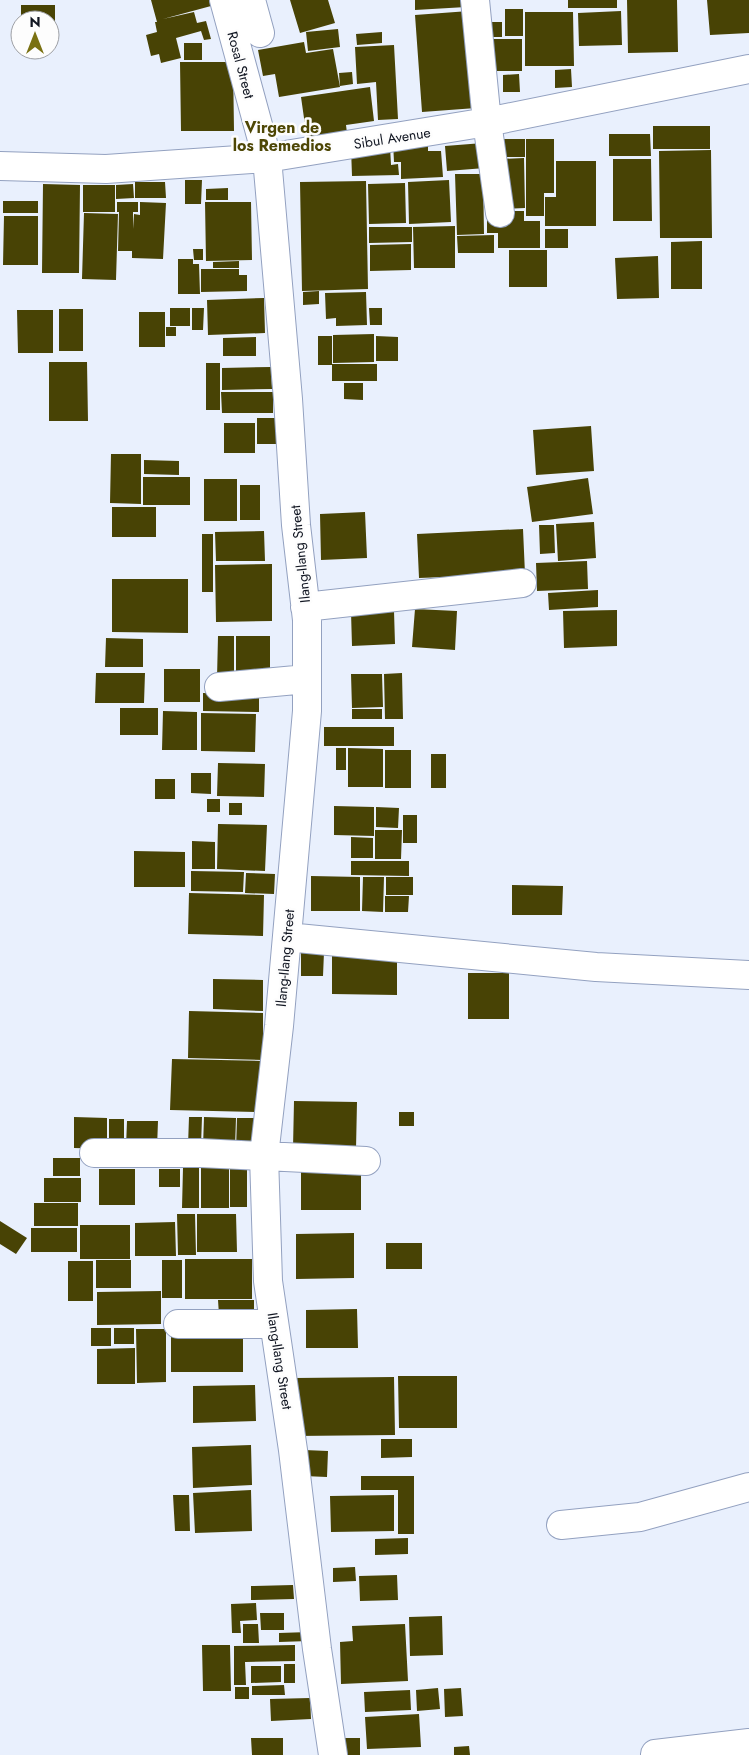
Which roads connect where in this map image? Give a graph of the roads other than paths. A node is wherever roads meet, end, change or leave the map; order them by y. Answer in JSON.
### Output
{"nodes":[{"id":1,"x":475,"y":0,"type":"edge"},
{"id":2,"x":234,"y":1,"type":"edge"},
{"id":3,"x":260,"y":33,"type":"dead end"},
{"id":4,"x":749,"y":69,"type":"edge"},
{"id":5,"x":487,"y":122,"type":"junction"},
{"id":6,"x":267,"y":158,"type":"junction"},
{"id":7,"x":0,"y":166,"type":"edge"},
{"id":8,"x":500,"y":213,"type":"dead end"},
{"id":9,"x":522,"y":583,"type":"dead end"},
{"id":10,"x":306,"y":607,"type":"junction"},
{"id":11,"x":307,"y":679,"type":"junction"},
{"id":12,"x":219,"y":688,"type":"dead end"},
{"id":13,"x":287,"y":937,"type":"junction"},
{"id":14,"x":749,"y":975,"type":"edge"},
{"id":15,"x":94,"y":1153,"type":"dead end"},
{"id":16,"x":264,"y":1156,"type":"junction"},
{"id":17,"x":366,"y":1161,"type":"dead end"},
{"id":18,"x":178,"y":1324,"type":"dead end"},
{"id":19,"x":274,"y":1324,"type":"junction"},
{"id":20,"x":749,"y":1487,"type":"edge"},
{"id":21,"x":561,"y":1525,"type":"dead end"},
{"id":22,"x":749,"y":1743,"type":"edge"},
{"id":23,"x":655,"y":1754,"type":"edge"},
{"id":24,"x":333,"y":1755,"type":"edge"}],
"edges":[{"from":1,"to":5,"type":"street"},
{"from":2,"to":3,"type":"street"},
{"from":2,"to":6,"type":"street","name":"Rosal Street"},
{"from":4,"to":5,"type":"street","name":"Sibul Avenue"},
{"from":5,"to":6,"type":"street","name":"Sibul Avenue"},
{"from":5,"to":8,"type":"street"},
{"from":6,"to":7,"type":"street","name":"Sibul Avenue"},
{"from":6,"to":10,"type":"street","name":"Ilang-Ilang Street"},
{"from":9,"to":10,"type":"street"},
{"from":10,"to":11,"type":"street","name":"Ilang-Ilang Street"},
{"from":11,"to":12,"type":"street"},
{"from":11,"to":13,"type":"street","name":"Ilang-Ilang Street"},
{"from":13,"to":14,"type":"street"},
{"from":13,"to":16,"type":"street","name":"Ilang-Ilang Street"},
{"from":15,"to":16,"type":"street"},
{"from":16,"to":17,"type":"street"},
{"from":16,"to":19,"type":"street","name":"Ilang-Ilang Street"},
{"from":18,"to":19,"type":"street"},
{"from":19,"to":24,"type":"street","name":"Ilang-Ilang Street"},
{"from":20,"to":21,"type":"street"},
{"from":22,"to":23,"type":"street"}]}
